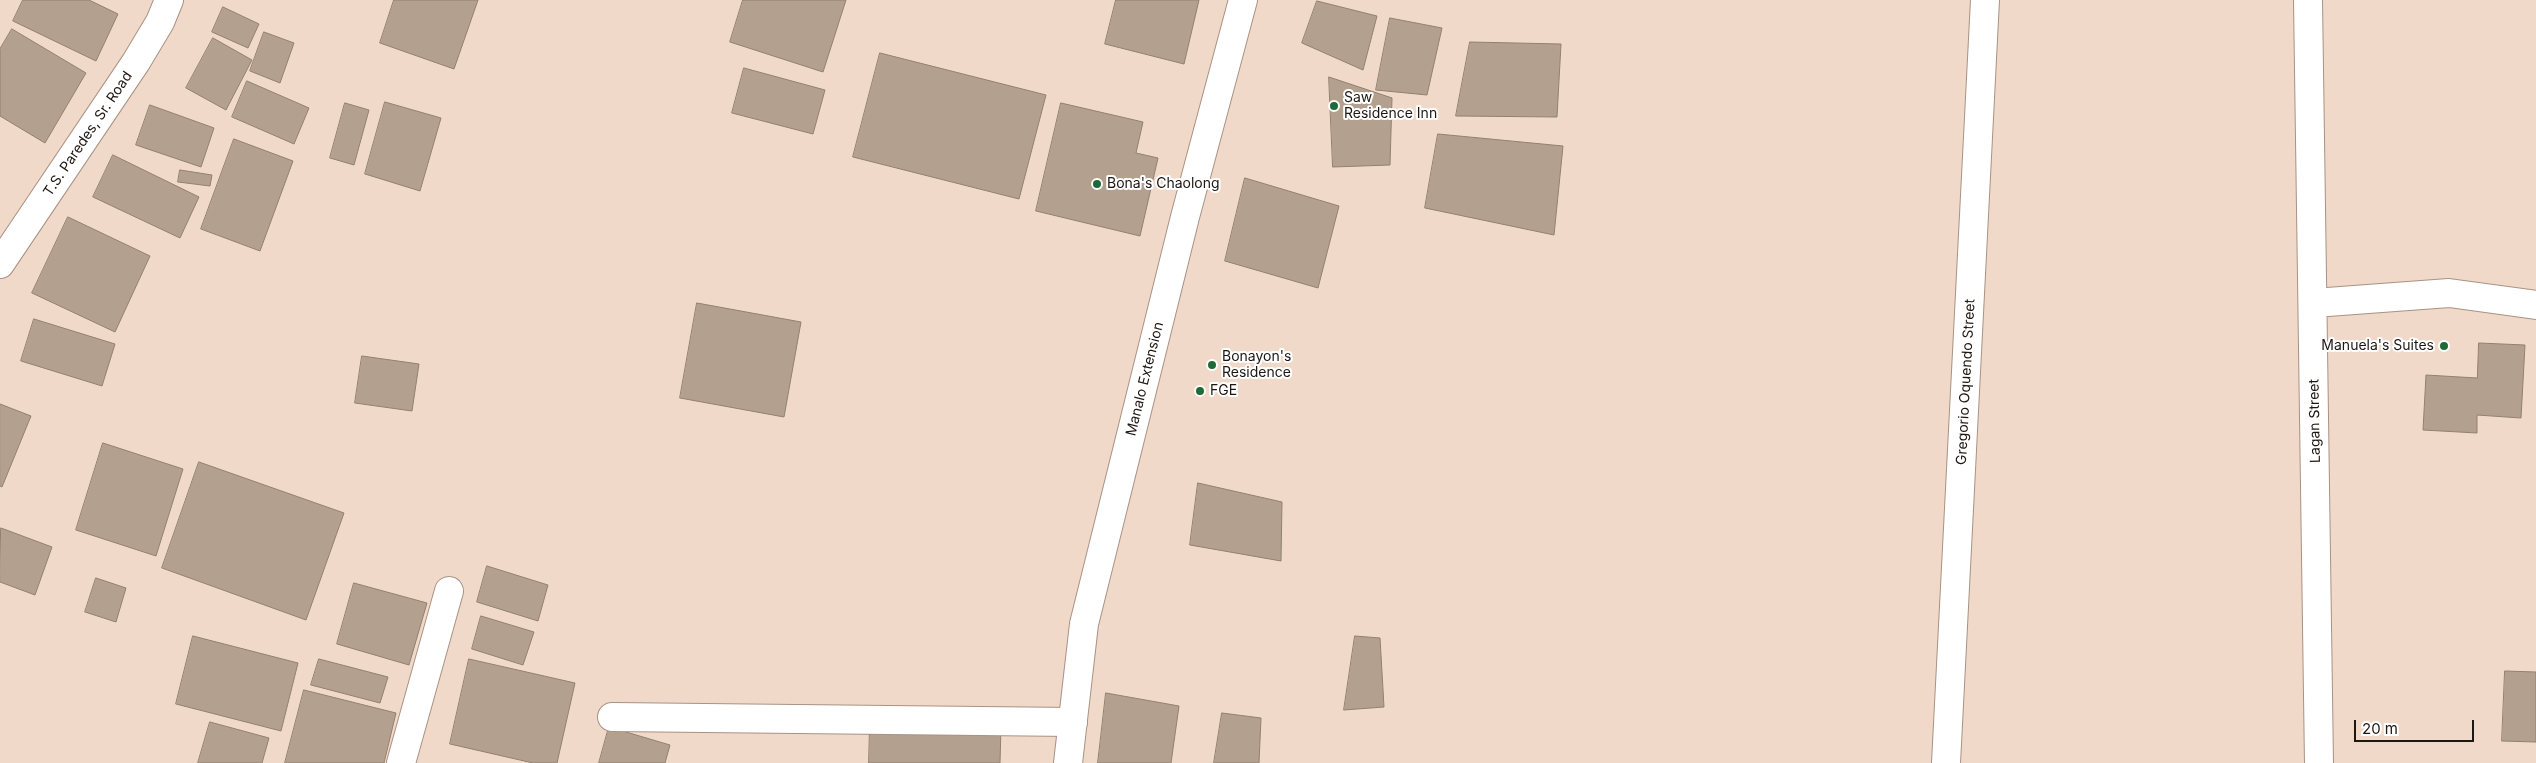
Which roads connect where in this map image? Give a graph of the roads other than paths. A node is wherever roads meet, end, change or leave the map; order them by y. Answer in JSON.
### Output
{"nodes":[{"id":1,"x":169,"y":0,"type":"edge"},
{"id":2,"x":1243,"y":0,"type":"edge"},
{"id":3,"x":1985,"y":0,"type":"edge"},
{"id":4,"x":2308,"y":0,"type":"edge"},
{"id":5,"x":0,"y":264,"type":"edge"},
{"id":6,"x":2314,"y":303,"type":"junction"},
{"id":7,"x":2536,"y":305,"type":"edge"},
{"id":8,"x":449,"y":591,"type":"dead end"},
{"id":9,"x":612,"y":717,"type":"dead end"},
{"id":10,"x":1073,"y":722,"type":"junction"},
{"id":11,"x":401,"y":763,"type":"edge"},
{"id":12,"x":1068,"y":763,"type":"edge"},
{"id":13,"x":1946,"y":763,"type":"edge"},
{"id":14,"x":2318,"y":763,"type":"edge"}],
"edges":[{"from":1,"to":5,"type":"street","name":"T.S. Paredes, Sr. Road"},
{"from":2,"to":10,"type":"street","name":"Manalo Extension"},
{"from":3,"to":13,"type":"street","name":"Gregorio Oquendo Street"},
{"from":4,"to":6,"type":"street","name":"Lagan Street"},
{"from":6,"to":7,"type":"street"},
{"from":6,"to":14,"type":"street","name":"Lagan Street"},
{"from":8,"to":11,"type":"street"},
{"from":9,"to":10,"type":"street"},
{"from":10,"to":12,"type":"street","name":"Manalo Extension"}]}
